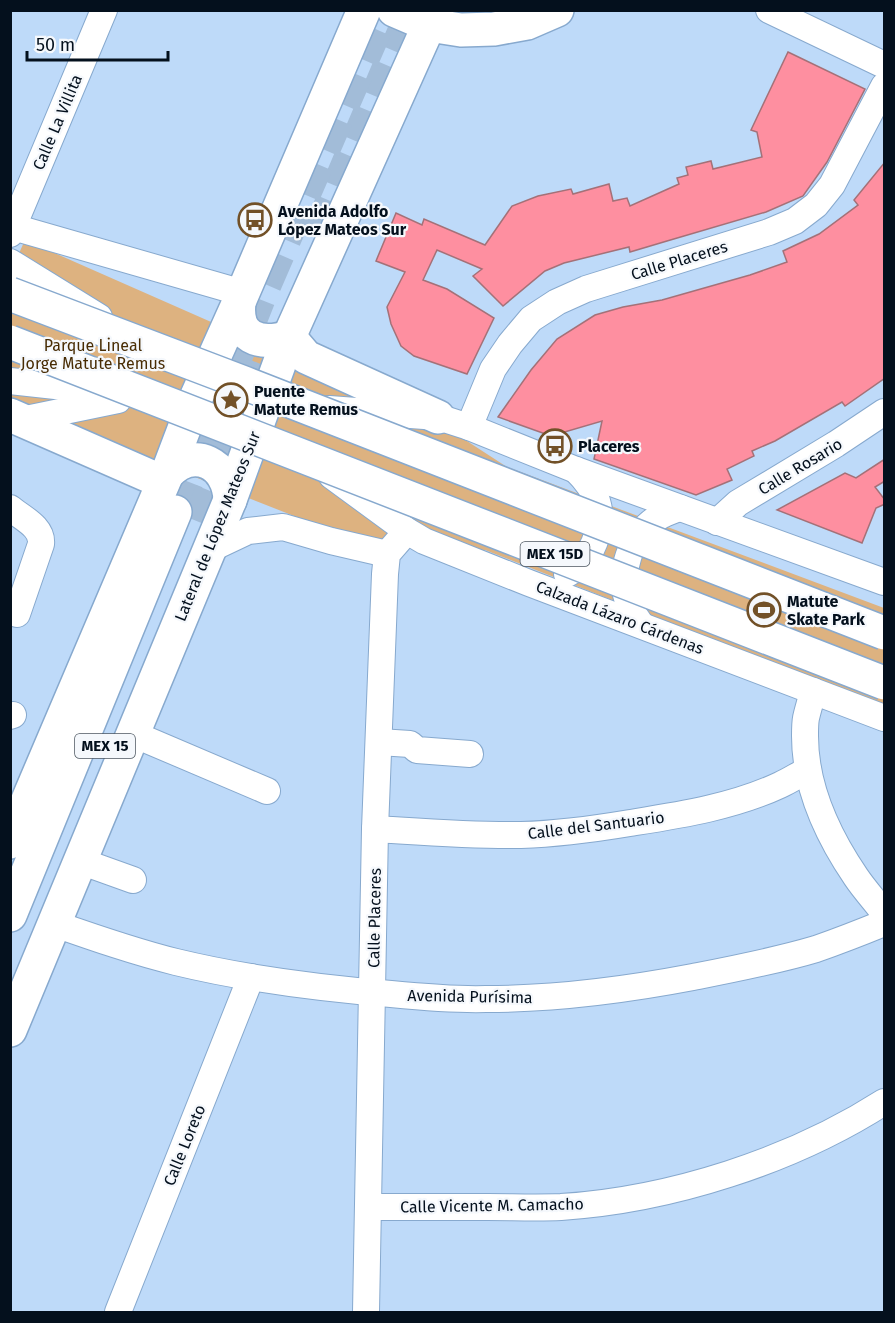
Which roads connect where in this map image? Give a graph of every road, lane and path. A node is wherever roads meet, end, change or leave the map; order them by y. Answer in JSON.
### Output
{"nodes":[{"id":1,"x":104,"y":10,"type":"edge"},
{"id":2,"x":364,"y":10,"type":"edge"},
{"id":3,"x":394,"y":10,"type":"edge"},
{"id":4,"x":557,"y":10,"type":"edge"},
{"id":5,"x":769,"y":10,"type":"edge"},
{"id":6,"x":429,"y":25,"type":"junction"},
{"id":7,"x":885,"y":65,"type":"edge"},
{"id":8,"x":885,"y":86,"type":"edge"},
{"id":9,"x":12,"y":231,"type":"edge"},
{"id":10,"x":10,"y":262,"type":"edge"},
{"id":11,"x":10,"y":294,"type":"edge"},
{"id":12,"x":241,"y":298,"type":"junction"},
{"id":13,"x":289,"y":337,"type":"junction"},
{"id":14,"x":10,"y":342,"type":"edge"},
{"id":15,"x":10,"y":381,"type":"edge"},
{"id":16,"x":199,"y":391,"type":"junction"},
{"id":17,"x":144,"y":395,"type":"junction"},
{"id":18,"x":885,"y":412,"type":"edge"},
{"id":19,"x":262,"y":413,"type":"junction"},
{"id":20,"x":438,"y":417,"type":"junction"},
{"id":21,"x":16,"y":418,"type":"edge"},
{"id":22,"x":469,"y":427,"type":"junction"},
{"id":23,"x":576,"y":470,"type":"junction"},
{"id":24,"x":165,"y":478,"type":"junction"},
{"id":25,"x":230,"y":500,"type":"junction"},
{"id":26,"x":10,"y":508,"type":"edge"},
{"id":27,"x":680,"y":508,"type":"junction"},
{"id":28,"x":717,"y":522,"type":"junction"},
{"id":29,"x":195,"y":528,"type":"junction"},
{"id":30,"x":407,"y":531,"type":"junction"},
{"id":31,"x":387,"y":554,"type":"junction"},
{"id":32,"x":529,"y":582,"type":"junction"},
{"id":33,"x":885,"y":582,"type":"edge"},
{"id":34,"x":16,"y":614,"type":"dead end"},
{"id":35,"x":641,"y":625,"type":"junction"},
{"id":36,"x":885,"y":633,"type":"edge"},
{"id":37,"x":885,"y":683,"type":"edge"},
{"id":38,"x":813,"y":691,"type":"junction"},
{"id":39,"x":885,"y":718,"type":"edge"},
{"id":40,"x":133,"y":734,"type":"junction"},
{"id":41,"x":379,"y":742,"type":"junction"},
{"id":42,"x":470,"y":753,"type":"dead end"},
{"id":43,"x":808,"y":770,"type":"junction"},
{"id":44,"x":267,"y":791,"type":"dead end"},
{"id":45,"x":375,"y":829,"type":"junction"},
{"id":46,"x":10,"y":842,"type":"edge"},
{"id":47,"x":80,"y":861,"type":"junction"},
{"id":48,"x":133,"y":880,"type":"dead end"},
{"id":49,"x":885,"y":912,"type":"edge"},
{"id":50,"x":10,"y":915,"type":"edge"},
{"id":51,"x":55,"y":924,"type":"junction"},
{"id":52,"x":885,"y":924,"type":"edge"},
{"id":53,"x":10,"y":971,"type":"edge"},
{"id":54,"x":251,"y":977,"type":"junction"},
{"id":55,"x":373,"y":993,"type":"junction"},
{"id":56,"x":10,"y":1030,"type":"edge"},
{"id":57,"x":885,"y":1102,"type":"edge"},
{"id":58,"x":369,"y":1207,"type":"junction"},
{"id":59,"x":118,"y":1312,"type":"edge"},
{"id":60,"x":366,"y":1312,"type":"edge"}],
"edges":[{"from":1,"to":9,"type":"street","name":"Calle La Villita"},
{"from":2,"to":12,"type":"main road"},
{"from":3,"to":6,"type":"main road"},
{"from":4,"to":6,"type":"main road"},
{"from":5,"to":7,"type":"street"},
{"from":6,"to":13,"type":"main road","name":"Lateral de López Mateos Sur"},
{"from":8,"to":22,"type":"street","name":"Calle Placeres"},
{"from":9,"to":12,"type":"street"},
{"from":10,"to":16,"type":"street","name":"Calzada Lázaro Cárdenas"},
{"from":11,"to":36,"type":"main road","number":"MEX 15D","bridge":true},
{"from":12,"to":13,"type":"main road"},
{"from":12,"to":16,"type":"main road"},
{"from":13,"to":19,"type":"main road","name":"Lateral de López Mateos Sur"},
{"from":13,"to":20,"type":"main road"},
{"from":14,"to":37,"type":"main road","name":"Calzada Lázaro Cárdenas","number":"MEX 15D","bridge":true},
{"from":15,"to":17,"type":"street","name":"Calzada Lázaro Cárdenas"},
{"from":16,"to":17,"type":"street","name":"Calzada Lázaro Cárdenas"},
{"from":16,"to":19,"type":"street","name":"Calzada Lázaro Cárdenas"},
{"from":16,"to":24,"type":"main road"},
{"from":17,"to":21,"type":"street"},
{"from":18,"to":28,"type":"street","name":"Calle Rosario"},
{"from":19,"to":20,"type":"street","name":"Calzada Lázaro Cárdenas"},
{"from":19,"to":25,"type":"main road","name":"Lateral de López Mateos Sur"},
{"from":19,"to":30,"type":"street","name":"Calzada Lázaro Cárdenas"},
{"from":20,"to":22,"type":"street","name":"Calzada Lázaro Cárdenas"},
{"from":21,"to":24,"type":"main road"},
{"from":22,"to":23,"type":"street","name":"Calzada Lázaro Cárdenas"},
{"from":23,"to":27,"type":"street","name":"Calzada Lázaro Cárdenas"},
{"from":23,"to":32,"type":"street"},
{"from":24,"to":25,"type":"main road"},
{"from":24,"to":46,"type":"main road"},
{"from":25,"to":29,"type":"main road","name":"Lateral de López Mateos Sur"},
{"from":26,"to":34,"type":"street"},
{"from":27,"to":28,"type":"street","name":"Calzada Lázaro Cárdenas"},
{"from":27,"to":35,"type":"street"},
{"from":28,"to":33,"type":"street","name":"Calzada Lázaro Cárdenas"},
{"from":29,"to":31,"type":"street"},
{"from":29,"to":40,"type":"main road","name":"Lateral de López Mateos Sur"},
{"from":29,"to":50,"type":"main road","number":"MEX 15"},
{"from":29,"to":53,"type":"main road","number":"MEX 15"},
{"from":30,"to":31,"type":"street"},
{"from":30,"to":32,"type":"street","name":"Calzada Lázaro Cárdenas"},
{"from":31,"to":41,"type":"street","name":"Calle Placeres"},
{"from":32,"to":35,"type":"street","name":"Calzada Lázaro Cárdenas"},
{"from":35,"to":38,"type":"street","name":"Calzada Lázaro Cárdenas"},
{"from":38,"to":39,"type":"street","name":"Calzada Lázaro Cárdenas"},
{"from":38,"to":43,"type":"street"},
{"from":40,"to":44,"type":"street"},
{"from":40,"to":47,"type":"main road","name":"Lateral de López Mateos Sur"},
{"from":41,"to":42,"type":"street"},
{"from":41,"to":45,"type":"street","name":"Calle Placeres"},
{"from":43,"to":45,"type":"street","name":"Calle del Santuario"},
{"from":43,"to":49,"type":"street"},
{"from":45,"to":55,"type":"street","name":"Calle Placeres"},
{"from":47,"to":48,"type":"street"},
{"from":47,"to":51,"type":"main road","name":"Lateral de López Mateos Sur"},
{"from":51,"to":54,"type":"street","name":"Avenida Purísima"},
{"from":51,"to":56,"type":"main road","name":"Lateral de López Mateos Sur"},
{"from":52,"to":55,"type":"street","name":"Avenida Purísima"},
{"from":54,"to":55,"type":"street","name":"Avenida Purísima"},
{"from":54,"to":59,"type":"street","name":"Calle Loreto"},
{"from":55,"to":58,"type":"street","name":"Calle Placeres"},
{"from":57,"to":58,"type":"street","name":"Calle Vicente M. Camacho"},
{"from":58,"to":60,"type":"street","name":"Calle Placeres"}]}
